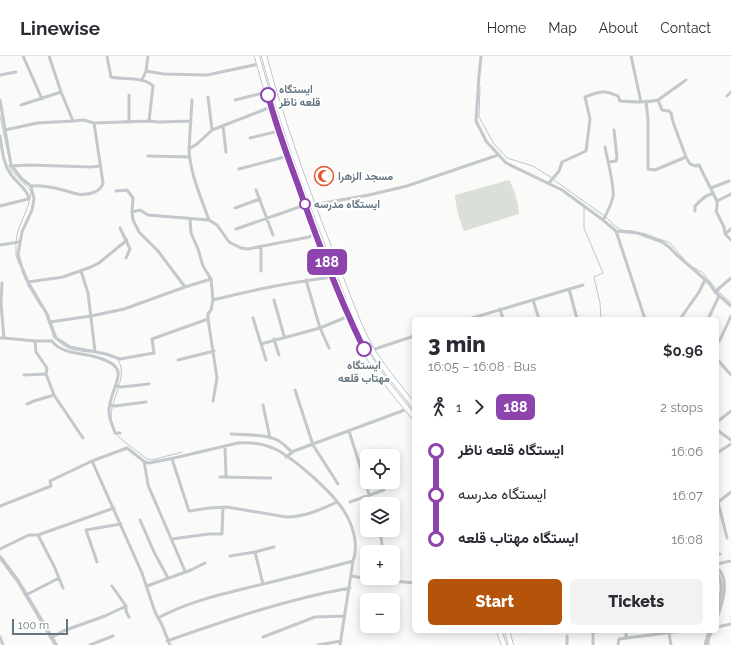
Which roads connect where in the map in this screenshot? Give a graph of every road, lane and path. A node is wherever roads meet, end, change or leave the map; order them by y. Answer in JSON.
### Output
{"nodes":[{"id":1,"x":23,"y":56,"type":"edge"},
{"id":2,"x":49,"y":56,"type":"edge"},
{"id":3,"x":107,"y":56,"type":"edge"},
{"id":4,"x":148,"y":56,"type":"edge"},
{"id":5,"x":257,"y":56,"type":"edge"},
{"id":6,"x":264,"y":56,"type":"edge"},
{"id":7,"x":481,"y":56,"type":"edge"},
{"id":8,"x":630,"y":56,"type":"edge"},
{"id":9,"x":259,"y":64,"type":"junction"},
{"id":10,"x":146,"y":71,"type":"junction"},
{"id":11,"x":16,"y":72,"type":"dead end"},
{"id":12,"x":0,"y":75,"type":"edge"},
{"id":13,"x":142,"y":80,"type":"junction"},
{"id":14,"x":686,"y":80,"type":"dead end"},
{"id":15,"x":60,"y":92,"type":"junction"},
{"id":16,"x":267,"y":92,"type":"junction"},
{"id":17,"x":731,"y":92,"type":"edge"},
{"id":18,"x":129,"y":95,"type":"dead end"},
{"id":19,"x":726,"y":96,"type":"dead end"},
{"id":20,"x":208,"y":97,"type":"dead end"},
{"id":21,"x":42,"y":99,"type":"junction"},
{"id":22,"x":0,"y":100,"type":"edge"},
{"id":23,"x":192,"y":100,"type":"dead end"},
{"id":24,"x":235,"y":100,"type":"dead end"},
{"id":25,"x":658,"y":100,"type":"junction"},
{"id":26,"x":646,"y":101,"type":"junction"},
{"id":27,"x":641,"y":102,"type":"junction"},
{"id":28,"x":21,"y":105,"type":"dead end"},
{"id":29,"x":271,"y":107,"type":"junction"},
{"id":30,"x":149,"y":120,"type":"junction"},
{"id":31,"x":73,"y":121,"type":"junction"},
{"id":32,"x":191,"y":121,"type":"junction"},
{"id":33,"x":129,"y":122,"type":"junction"},
{"id":34,"x":94,"y":123,"type":"junction"},
{"id":35,"x":222,"y":126,"type":"junction"},
{"id":36,"x":5,"y":130,"type":"junction"},
{"id":37,"x":212,"y":130,"type":"junction"},
{"id":38,"x":279,"y":130,"type":"junction"},
{"id":39,"x":614,"y":130,"type":"dead end"},
{"id":40,"x":0,"y":136,"type":"edge"},
{"id":41,"x":250,"y":138,"type":"dead end"},
{"id":42,"x":605,"y":147,"type":"dead end"},
{"id":43,"x":190,"y":149,"type":"junction"},
{"id":44,"x":226,"y":152,"type":"dead end"},
{"id":45,"x":498,"y":155,"type":"junction"},
{"id":46,"x":148,"y":156,"type":"dead end"},
{"id":47,"x":288,"y":156,"type":"junction"},
{"id":48,"x":190,"y":157,"type":"junction"},
{"id":49,"x":686,"y":157,"type":"junction"},
{"id":50,"x":5,"y":161,"type":"junction"},
{"id":51,"x":0,"y":162,"type":"edge"},
{"id":52,"x":608,"y":162,"type":"junction"},
{"id":53,"x":12,"y":165,"type":"junction"},
{"id":54,"x":100,"y":166,"type":"junction"},
{"id":55,"x":6,"y":167,"type":"junction"},
{"id":56,"x":239,"y":169,"type":"dead end"},
{"id":57,"x":729,"y":181,"type":"dead end"},
{"id":58,"x":549,"y":183,"type":"junction"},
{"id":59,"x":31,"y":186,"type":"junction"},
{"id":60,"x":711,"y":188,"type":"junction"},
{"id":61,"x":116,"y":190,"type":"dead end"},
{"id":62,"x":256,"y":190,"type":"dead end"},
{"id":63,"x":713,"y":194,"type":"junction"},
{"id":64,"x":731,"y":194,"type":"edge"},
{"id":65,"x":260,"y":199,"type":"junction"},
{"id":66,"x":717,"y":201,"type":"junction"},
{"id":67,"x":305,"y":205,"type":"junction"},
{"id":68,"x":313,"y":205,"type":"junction"},
{"id":69,"x":0,"y":206,"type":"edge"},
{"id":70,"x":235,"y":208,"type":"dead end"},
{"id":71,"x":132,"y":212,"type":"junction"},
{"id":72,"x":694,"y":212,"type":"dead end"},
{"id":73,"x":267,"y":218,"type":"junction"},
{"id":74,"x":190,"y":219,"type":"junction"},
{"id":75,"x":209,"y":220,"type":"junction"},
{"id":76,"x":603,"y":220,"type":"junction"},
{"id":77,"x":120,"y":228,"type":"dead end"},
{"id":78,"x":236,"y":229,"type":"dead end"},
{"id":79,"x":731,"y":229,"type":"edge"},
{"id":80,"x":616,"y":231,"type":"junction"},
{"id":81,"x":315,"y":233,"type":"junction"},
{"id":82,"x":725,"y":234,"type":"junction"},
{"id":83,"x":274,"y":235,"type":"dead end"},
{"id":84,"x":127,"y":240,"type":"junction"},
{"id":85,"x":731,"y":240,"type":"edge"},
{"id":86,"x":19,"y":242,"type":"junction"},
{"id":87,"x":0,"y":245,"type":"edge"},
{"id":88,"x":261,"y":247,"type":"junction"},
{"id":89,"x":126,"y":258,"type":"dead end"},
{"id":90,"x":81,"y":271,"type":"junction"},
{"id":91,"x":261,"y":271,"type":"dead end"},
{"id":92,"x":333,"y":277,"type":"junction"},
{"id":93,"x":731,"y":278,"type":"edge"},
{"id":94,"x":211,"y":279,"type":"junction"},
{"id":95,"x":306,"y":280,"type":"junction"},
{"id":96,"x":705,"y":280,"type":"junction"},
{"id":97,"x":28,"y":282,"type":"junction"},
{"id":98,"x":2,"y":283,"type":"dead end"},
{"id":99,"x":583,"y":285,"type":"dead end"},
{"id":100,"x":185,"y":287,"type":"junction"},
{"id":101,"x":569,"y":289,"type":"junction"},
{"id":102,"x":715,"y":292,"type":"junction"},
{"id":103,"x":719,"y":296,"type":"junction"},
{"id":104,"x":213,"y":300,"type":"junction"},
{"id":105,"x":274,"y":300,"type":"dead end"},
{"id":106,"x":534,"y":300,"type":"junction"},
{"id":107,"x":1,"y":304,"type":"edge"},
{"id":108,"x":731,"y":306,"type":"edge"},
{"id":109,"x":500,"y":309,"type":"junction"},
{"id":110,"x":91,"y":316,"type":"junction"},
{"id":111,"x":349,"y":316,"type":"junction"},
{"id":112,"x":731,"y":316,"type":"edge"},
{"id":113,"x":475,"y":317,"type":"edge"},
{"id":114,"x":502,"y":317,"type":"edge"},
{"id":115,"x":538,"y":317,"type":"edge"},
{"id":116,"x":576,"y":317,"type":"edge"},
{"id":117,"x":644,"y":317,"type":"edge"},
{"id":118,"x":681,"y":317,"type":"edge"},
{"id":119,"x":709,"y":317,"type":"dead end"},
{"id":120,"x":253,"y":318,"type":"dead end"},
{"id":121,"x":208,"y":319,"type":"junction"},
{"id":122,"x":50,"y":322,"type":"junction"},
{"id":123,"x":320,"y":328,"type":"junction"},
{"id":124,"x":284,"y":336,"type":"junction"},
{"id":125,"x":412,"y":337,"type":"edge"},
{"id":126,"x":0,"y":338,"type":"edge"},
{"id":127,"x":4,"y":338,"type":"junction"},
{"id":128,"x":274,"y":340,"type":"junction"},
{"id":129,"x":719,"y":341,"type":"edge"},
{"id":130,"x":35,"y":342,"type":"junction"},
{"id":131,"x":261,"y":344,"type":"junction"},
{"id":132,"x":329,"y":348,"type":"dead end"},
{"id":133,"x":372,"y":350,"type":"junction"},
{"id":134,"x":95,"y":351,"type":"junction"},
{"id":135,"x":214,"y":351,"type":"junction"},
{"id":136,"x":366,"y":353,"type":"junction"},
{"id":137,"x":279,"y":355,"type":"dead end"},
{"id":138,"x":178,"y":360,"type":"dead end"},
{"id":139,"x":266,"y":360,"type":"dead end"},
{"id":140,"x":115,"y":361,"type":"junction"},
{"id":141,"x":719,"y":362,"type":"edge"},
{"id":142,"x":46,"y":374,"type":"junction"},
{"id":143,"x":24,"y":375,"type":"dead end"},
{"id":144,"x":731,"y":375,"type":"edge"},
{"id":145,"x":149,"y":384,"type":"dead end"},
{"id":146,"x":116,"y":386,"type":"junction"},
{"id":147,"x":295,"y":390,"type":"dead end"},
{"id":148,"x":54,"y":395,"type":"junction"},
{"id":149,"x":213,"y":401,"type":"dead end"},
{"id":150,"x":146,"y":402,"type":"dead end"},
{"id":151,"x":412,"y":403,"type":"edge"},
{"id":152,"x":27,"y":404,"type":"dead end"},
{"id":153,"x":110,"y":405,"type":"junction"},
{"id":154,"x":263,"y":405,"type":"dead end"},
{"id":155,"x":407,"y":408,"type":"junction"},
{"id":156,"x":731,"y":411,"type":"edge"},
{"id":157,"x":412,"y":414,"type":"edge"},
{"id":158,"x":719,"y":420,"type":"edge"},
{"id":159,"x":374,"y":422,"type":"junction"},
{"id":160,"x":376,"y":427,"type":"dead end"},
{"id":161,"x":349,"y":431,"type":"junction"},
{"id":162,"x":719,"y":431,"type":"edge"},
{"id":163,"x":120,"y":433,"type":"dead end"},
{"id":164,"x":231,"y":434,"type":"dead end"},
{"id":165,"x":83,"y":438,"type":"dead end"},
{"id":166,"x":270,"y":438,"type":"junction"},
{"id":167,"x":731,"y":440,"type":"edge"},
{"id":168,"x":731,"y":444,"type":"edge"},
{"id":169,"x":313,"y":445,"type":"junction"},
{"id":170,"x":225,"y":446,"type":"junction"},
{"id":171,"x":292,"y":452,"type":"junction"},
{"id":172,"x":719,"y":452,"type":"edge"},
{"id":173,"x":287,"y":456,"type":"junction"},
{"id":174,"x":172,"y":458,"type":"junction"},
{"id":175,"x":144,"y":461,"type":"junction"},
{"id":176,"x":92,"y":462,"type":"junction"},
{"id":177,"x":220,"y":476,"type":"dead end"},
{"id":178,"x":226,"y":476,"type":"junction"},
{"id":179,"x":271,"y":478,"type":"dead end"},
{"id":180,"x":338,"y":484,"type":"dead end"},
{"id":181,"x":384,"y":490,"type":"dead end"},
{"id":182,"x":731,"y":492,"type":"edge"},
{"id":183,"x":369,"y":495,"type":"junction"},
{"id":184,"x":719,"y":501,"type":"edge"},
{"id":185,"x":337,"y":502,"type":"junction"},
{"id":186,"x":350,"y":502,"type":"dead end"},
{"id":187,"x":0,"y":506,"type":"edge"},
{"id":188,"x":719,"y":506,"type":"edge"},
{"id":189,"x":223,"y":507,"type":"junction"},
{"id":190,"x":114,"y":508,"type":"junction"},
{"id":191,"x":140,"y":520,"type":"dead end"},
{"id":192,"x":120,"y":524,"type":"junction"},
{"id":193,"x":38,"y":534,"type":"junction"},
{"id":194,"x":726,"y":538,"type":"dead end"},
{"id":195,"x":172,"y":540,"type":"junction"},
{"id":196,"x":274,"y":548,"type":"dead end"},
{"id":197,"x":0,"y":549,"type":"edge"},
{"id":198,"x":255,"y":552,"type":"junction"},
{"id":199,"x":230,"y":556,"type":"dead end"},
{"id":200,"x":0,"y":557,"type":"edge"},
{"id":201,"x":353,"y":561,"type":"junction"},
{"id":202,"x":731,"y":561,"type":"edge"},
{"id":203,"x":97,"y":562,"type":"dead end"},
{"id":204,"x":205,"y":563,"type":"dead end"},
{"id":205,"x":719,"y":564,"type":"edge"},
{"id":206,"x":719,"y":570,"type":"edge"},
{"id":207,"x":185,"y":571,"type":"junction"},
{"id":208,"x":354,"y":576,"type":"junction"},
{"id":209,"x":719,"y":576,"type":"edge"},
{"id":210,"x":360,"y":577,"type":"edge"},
{"id":211,"x":60,"y":578,"type":"junction"},
{"id":212,"x":168,"y":578,"type":"junction"},
{"id":213,"x":400,"y":581,"type":"edge"},
{"id":214,"x":412,"y":583,"type":"edge"},
{"id":215,"x":263,"y":584,"type":"junction"},
{"id":216,"x":112,"y":586,"type":"dead end"},
{"id":217,"x":147,"y":586,"type":"junction"},
{"id":218,"x":63,"y":588,"type":"dead end"},
{"id":219,"x":350,"y":588,"type":"junction"},
{"id":220,"x":719,"y":594,"type":"edge"},
{"id":221,"x":26,"y":595,"type":"junction"},
{"id":222,"x":126,"y":606,"type":"junction"},
{"id":223,"x":719,"y":612,"type":"edge"},
{"id":224,"x":345,"y":616,"type":"junction"},
{"id":225,"x":129,"y":617,"type":"dead end"},
{"id":226,"x":158,"y":618,"type":"junction"},
{"id":227,"x":731,"y":624,"type":"edge"},
{"id":228,"x":719,"y":627,"type":"edge"},
{"id":229,"x":500,"y":633,"type":"edge"},
{"id":230,"x":508,"y":633,"type":"edge"},
{"id":231,"x":593,"y":633,"type":"edge"},
{"id":232,"x":626,"y":633,"type":"edge"},
{"id":233,"x":662,"y":633,"type":"edge"},
{"id":234,"x":669,"y":633,"type":"edge"},
{"id":235,"x":709,"y":633,"type":"edge"},
{"id":236,"x":711,"y":633,"type":"edge"},
{"id":237,"x":113,"y":636,"type":"dead end"},
{"id":238,"x":567,"y":636,"type":"dead end"},
{"id":239,"x":0,"y":637,"type":"edge"},
{"id":240,"x":263,"y":637,"type":"dead end"},
{"id":241,"x":51,"y":638,"type":"junction"},
{"id":242,"x":626,"y":638,"type":"junction"},
{"id":243,"x":167,"y":641,"type":"junction"},
{"id":244,"x":341,"y":641,"type":"junction"},
{"id":245,"x":3,"y":645,"type":"edge"},
{"id":246,"x":56,"y":645,"type":"edge"},
{"id":247,"x":90,"y":645,"type":"edge"},
{"id":248,"x":170,"y":645,"type":"edge"},
{"id":249,"x":318,"y":645,"type":"edge"},
{"id":250,"x":340,"y":645,"type":"edge"},
{"id":251,"x":504,"y":645,"type":"edge"},
{"id":252,"x":511,"y":645,"type":"edge"},
{"id":253,"x":567,"y":645,"type":"edge"},
{"id":254,"x":593,"y":645,"type":"edge"},
{"id":255,"x":618,"y":645,"type":"edge"},
{"id":256,"x":671,"y":645,"type":"edge"},
{"id":257,"x":707,"y":645,"type":"edge"}],
"edges":[{"from":1,"to":21,"type":"street"},
{"from":2,"to":15,"type":"street"},
{"from":3,"to":13,"type":"street"},
{"from":4,"to":10,"type":"street"},
{"from":5,"to":9,"type":"main road"},
{"from":6,"to":68,"type":"main road"},
{"from":7,"to":45,"type":"street"},
{"from":8,"to":27,"type":"street"},
{"from":9,"to":10,"type":"street"},
{"from":9,"to":16,"type":"main road"},
{"from":10,"to":13,"type":"street"},
{"from":11,"to":12,"type":"street"},
{"from":13,"to":30,"type":"street"},
{"from":14,"to":25,"type":"street"},
{"from":15,"to":21,"type":"street"},
{"from":15,"to":31,"type":"street"},
{"from":16,"to":24,"type":"street"},
{"from":16,"to":29,"type":"main road"},
{"from":17,"to":19,"type":"street"},
{"from":18,"to":33,"type":"street"},
{"from":20,"to":37,"type":"street"},
{"from":21,"to":28,"type":"street"},
{"from":22,"to":36,"type":"street"},
{"from":23,"to":32,"type":"street"},
{"from":25,"to":26,"type":"street"},
{"from":25,"to":49,"type":"street"},
{"from":26,"to":27,"type":"street"},
{"from":26,"to":49,"type":"street"},
{"from":27,"to":58,"type":"street"},
{"from":29,"to":35,"type":"street"},
{"from":29,"to":38,"type":"main road"},
{"from":30,"to":32,"type":"street"},
{"from":30,"to":33,"type":"street"},
{"from":31,"to":34,"type":"street"},
{"from":31,"to":36,"type":"street"},
{"from":32,"to":43,"type":"street"},
{"from":33,"to":34,"type":"street"},
{"from":34,"to":54,"type":"street"},
{"from":35,"to":37,"type":"street"},
{"from":35,"to":44,"type":"street"},
{"from":36,"to":53,"type":"street"},
{"from":37,"to":43,"type":"street"},
{"from":38,"to":41,"type":"street"},
{"from":38,"to":47,"type":"main road"},
{"from":39,"to":52,"type":"street"},
{"from":40,"to":50,"type":"street"},
{"from":42,"to":52,"type":"street"},
{"from":43,"to":48,"type":"street"},
{"from":45,"to":58,"type":"street"},
{"from":45,"to":68,"type":"street"},
{"from":46,"to":48,"type":"street"},
{"from":47,"to":56,"type":"street"},
{"from":47,"to":67,"type":"main road"},
{"from":48,"to":75,"type":"street"},
{"from":49,"to":60,"type":"street"},
{"from":50,"to":51,"type":"street"},
{"from":50,"to":55,"type":"street"},
{"from":52,"to":76,"type":"street"},
{"from":53,"to":54,"type":"street"},
{"from":53,"to":55,"type":"street"},
{"from":53,"to":59,"type":"street"},
{"from":54,"to":59,"type":"street"},
{"from":55,"to":69,"type":"street"},
{"from":57,"to":60,"type":"street"},
{"from":58,"to":76,"type":"street"},
{"from":59,"to":86,"type":"street"},
{"from":60,"to":63,"type":"street"},
{"from":61,"to":71,"type":"street"},
{"from":62,"to":65,"type":"street"},
{"from":63,"to":66,"type":"street"},
{"from":63,"to":72,"type":"street"},
{"from":64,"to":66,"type":"street"},
{"from":65,"to":70,"type":"street"},
{"from":65,"to":73,"type":"street"},
{"from":66,"to":82,"type":"street"},
{"from":67,"to":68,"type":"street"},
{"from":67,"to":73,"type":"street"},
{"from":67,"to":81,"type":"main road"},
{"from":68,"to":133,"type":"main road"},
{"from":71,"to":74,"type":"street"},
{"from":71,"to":100,"type":"street"},
{"from":73,"to":78,"type":"street"},
{"from":73,"to":83,"type":"street"},
{"from":74,"to":75,"type":"street"},
{"from":74,"to":94,"type":"street"},
{"from":75,"to":88,"type":"street"},
{"from":76,"to":80,"type":"street"},
{"from":77,"to":84,"type":"street"},
{"from":79,"to":82,"type":"street"},
{"from":80,"to":96,"type":"street"},
{"from":80,"to":117,"type":"street"},
{"from":81,"to":88,"type":"street"},
{"from":81,"to":92,"type":"main road"},
{"from":82,"to":85,"type":"street"},
{"from":84,"to":89,"type":"street"},
{"from":84,"to":90,"type":"street"},
{"from":86,"to":87,"type":"street"},
{"from":86,"to":97,"type":"street"},
{"from":88,"to":91,"type":"street"},
{"from":90,"to":97,"type":"street"},
{"from":90,"to":110,"type":"street"},
{"from":92,"to":95,"type":"street"},
{"from":92,"to":111,"type":"main road"},
{"from":93,"to":102,"type":"street"},
{"from":94,"to":100,"type":"street"},
{"from":94,"to":104,"type":"street"},
{"from":95,"to":104,"type":"street"},
{"from":95,"to":123,"type":"street"},
{"from":96,"to":102,"type":"street"},
{"from":96,"to":118,"type":"street"},
{"from":97,"to":122,"type":"street"},
{"from":98,"to":107,"type":"street"},
{"from":99,"to":101,"type":"street"},
{"from":100,"to":110,"type":"street"},
{"from":101,"to":106,"type":"street"},
{"from":101,"to":116,"type":"street"},
{"from":102,"to":103,"type":"street"},
{"from":103,"to":108,"type":"street"},
{"from":103,"to":119,"type":"street"},
{"from":104,"to":121,"type":"street"},
{"from":105,"to":124,"type":"street"},
{"from":106,"to":109,"type":"street"},
{"from":106,"to":115,"type":"street"},
{"from":107,"to":127,"type":"street"},
{"from":109,"to":113,"type":"street"},
{"from":109,"to":114,"type":"street"},
{"from":110,"to":122,"type":"street"},
{"from":110,"to":134,"type":"street"},
{"from":111,"to":123,"type":"street"},
{"from":111,"to":136,"type":"main road"},
{"from":112,"to":129,"type":"street"},
{"from":120,"to":131,"type":"street"},
{"from":121,"to":135,"type":"street"},
{"from":121,"to":140,"type":"street"},
{"from":122,"to":134,"type":"street"},
{"from":123,"to":124,"type":"street"},
{"from":123,"to":132,"type":"street"},
{"from":124,"to":128,"type":"street"},
{"from":125,"to":133,"type":"street"},
{"from":126,"to":127,"type":"street"},
{"from":127,"to":130,"type":"street"},
{"from":128,"to":131,"type":"street"},
{"from":128,"to":137,"type":"street"},
{"from":130,"to":140,"type":"street"},
{"from":130,"to":142,"type":"street"},
{"from":131,"to":139,"type":"street"},
{"from":133,"to":136,"type":"street"},
{"from":133,"to":151,"type":"main road"},
{"from":134,"to":140,"type":"street"},
{"from":135,"to":138,"type":"street"},
{"from":135,"to":149,"type":"street"},
{"from":136,"to":155,"type":"main road"},
{"from":140,"to":146,"type":"street"},
{"from":141,"to":144,"type":"street"},
{"from":142,"to":143,"type":"street"},
{"from":142,"to":148,"type":"street"},
{"from":145,"to":146,"type":"street"},
{"from":146,"to":153,"type":"street"},
{"from":147,"to":169,"type":"street"},
{"from":148,"to":152,"type":"street"},
{"from":148,"to":165,"type":"street"},
{"from":150,"to":153,"type":"street"},
{"from":153,"to":163,"type":"street"},
{"from":154,"to":166,"type":"street"},
{"from":155,"to":157,"type":"main road"},
{"from":155,"to":159,"type":"street"},
{"from":156,"to":158,"type":"street"},
{"from":159,"to":160,"type":"street"},
{"from":159,"to":161,"type":"street"},
{"from":161,"to":169,"type":"street"},
{"from":161,"to":183,"type":"street"},
{"from":162,"to":167,"type":"street"},
{"from":164,"to":166,"type":"street"},
{"from":166,"to":171,"type":"street"},
{"from":168,"to":172,"type":"street"},
{"from":169,"to":171,"type":"street"},
{"from":169,"to":180,"type":"street"},
{"from":170,"to":173,"type":"street"},
{"from":170,"to":174,"type":"street"},
{"from":170,"to":178,"type":"street"},
{"from":171,"to":173,"type":"street"},
{"from":173,"to":185,"type":"street"},
{"from":174,"to":175,"type":"street"},
{"from":174,"to":189,"type":"street"},
{"from":175,"to":176,"type":"street"},
{"from":175,"to":195,"type":"street"},
{"from":176,"to":187,"type":"street"},
{"from":176,"to":190,"type":"street"},
{"from":177,"to":178,"type":"street"},
{"from":178,"to":179,"type":"street"},
{"from":181,"to":183,"type":"street"},
{"from":182,"to":184,"type":"street"},
{"from":183,"to":186,"type":"street"},
{"from":185,"to":189,"type":"street"},
{"from":185,"to":201,"type":"street"},
{"from":188,"to":194,"type":"street"},
{"from":189,"to":195,"type":"street"},
{"from":190,"to":192,"type":"street"},
{"from":190,"to":193,"type":"street"},
{"from":191,"to":212,"type":"street"},
{"from":192,"to":203,"type":"street"},
{"from":192,"to":217,"type":"street"},
{"from":193,"to":197,"type":"street"},
{"from":193,"to":211,"type":"street"},
{"from":195,"to":207,"type":"street"},
{"from":196,"to":198,"type":"street"},
{"from":198,"to":199,"type":"street"},
{"from":198,"to":215,"type":"street"},
{"from":200,"to":221,"type":"street"},
{"from":201,"to":208,"type":"street"},
{"from":201,"to":215,"type":"street"},
{"from":202,"to":205,"type":"street"},
{"from":204,"to":207,"type":"street"},
{"from":206,"to":223,"type":"street"},
{"from":207,"to":212,"type":"street"},
{"from":208,"to":210,"type":"street"},
{"from":208,"to":219,"type":"street"},
{"from":209,"to":220,"type":"street"},
{"from":211,"to":218,"type":"street"},
{"from":211,"to":221,"type":"street"},
{"from":212,"to":217,"type":"street"},
{"from":213,"to":214,"type":"street"},
{"from":215,"to":226,"type":"street"},
{"from":216,"to":222,"type":"street"},
{"from":217,"to":226,"type":"street"},
{"from":219,"to":224,"type":"street"},
{"from":219,"to":243,"type":"street"},
{"from":221,"to":241,"type":"street"},
{"from":222,"to":225,"type":"street"},
{"from":222,"to":241,"type":"street"},
{"from":224,"to":240,"type":"street"},
{"from":224,"to":244,"type":"street"},
{"from":226,"to":243,"type":"street"},
{"from":227,"to":228,"type":"street"},
{"from":229,"to":251,"type":"main road"},
{"from":230,"to":252,"type":"main road"},
{"from":231,"to":254,"type":"street"},
{"from":232,"to":242,"type":"street"},
{"from":233,"to":242,"type":"street"},
{"from":234,"to":256,"type":"street"},
{"from":235,"to":257,"type":"street"},
{"from":236,"to":257,"type":"street"},
{"from":237,"to":247,"type":"street"},
{"from":238,"to":253,"type":"street"},
{"from":239,"to":245,"type":"street"},
{"from":241,"to":246,"type":"street"},
{"from":242,"to":255,"type":"street"},
{"from":243,"to":248,"type":"street"},
{"from":244,"to":249,"type":"street"},
{"from":244,"to":250,"type":"street"}]}
